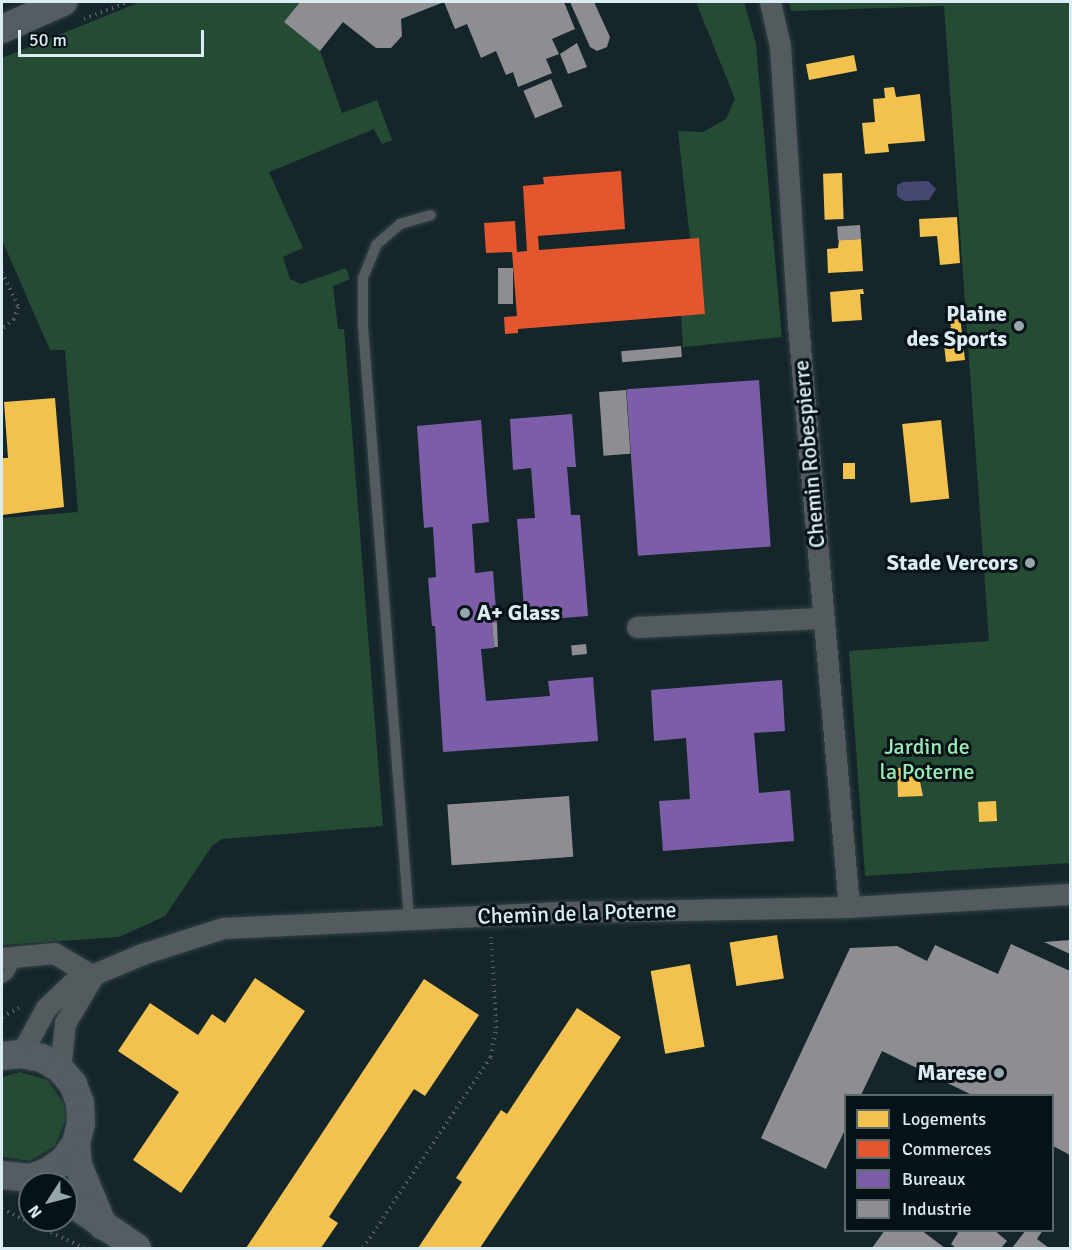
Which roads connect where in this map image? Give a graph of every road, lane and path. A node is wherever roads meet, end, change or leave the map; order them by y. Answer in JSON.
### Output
{"nodes":[{"id":1,"x":63,"y":2,"type":"edge"},
{"id":2,"x":770,"y":2,"type":"edge"},
{"id":3,"x":2,"y":29,"type":"edge"},
{"id":4,"x":431,"y":215,"type":"dead end"},
{"id":5,"x":2,"y":272,"type":"edge"},
{"id":6,"x":2,"y":329,"type":"edge"},
{"id":7,"x":824,"y":618,"type":"junction"},
{"id":8,"x":637,"y":627,"type":"dead end"},
{"id":9,"x":1071,"y":894,"type":"edge"},
{"id":10,"x":849,"y":907,"type":"junction"},
{"id":11,"x":490,"y":915,"type":"junction"},
{"id":12,"x":409,"y":919,"type":"junction"},
{"id":13,"x":10,"y":957,"type":"edge"},
{"id":14,"x":93,"y":976,"type":"junction"},
{"id":15,"x":2,"y":978,"type":"edge"},
{"id":16,"x":11,"y":1055,"type":"edge"},
{"id":17,"x":60,"y":1069,"type":"junction"},
{"id":18,"x":76,"y":1143,"type":"junction"},
{"id":19,"x":48,"y":1172,"type":"edge"},
{"id":20,"x":2,"y":1175,"type":"edge"},
{"id":21,"x":18,"y":1178,"type":"edge"},
{"id":22,"x":78,"y":1208,"type":"edge"},
{"id":23,"x":2,"y":1209,"type":"edge"},
{"id":24,"x":103,"y":1226,"type":"junction"},
{"id":25,"x":84,"y":1248,"type":"edge"},
{"id":26,"x":137,"y":1248,"type":"edge"},
{"id":27,"x":363,"y":1248,"type":"edge"}],
"edges":[{"from":1,"to":3,"type":"main road"},
{"from":2,"to":7,"type":"street","name":"Chemin Robespierre"},
{"from":4,"to":12,"type":"lane"},
{"from":5,"to":6,"type":"path"},
{"from":7,"to":8,"type":"street"},
{"from":7,"to":10,"type":"street","name":"Chemin Robespierre"},
{"from":9,"to":10,"type":"street","name":"Chemin de la Poterne"},
{"from":10,"to":11,"type":"street","name":"Chemin de la Poterne"},
{"from":11,"to":12,"type":"street","name":"Chemin de la Poterne"},
{"from":11,"to":27,"type":"path"},
{"from":12,"to":14,"type":"street","name":"Chemin de la Poterne"},
{"from":13,"to":14,"type":"street"},
{"from":13,"to":15,"type":"lane"},
{"from":14,"to":16,"type":"street","name":"Chemin de la Poterne"},
{"from":14,"to":17,"type":"street"},
{"from":16,"to":17,"type":"main road"},
{"from":17,"to":18,"type":"main road"},
{"from":18,"to":19,"type":"main road"},
{"from":18,"to":24,"type":"main road"},
{"from":20,"to":21,"type":"main road"},
{"from":22,"to":24,"type":"main road"},
{"from":23,"to":25,"type":"path"},
{"from":24,"to":26,"type":"main road"}]}
